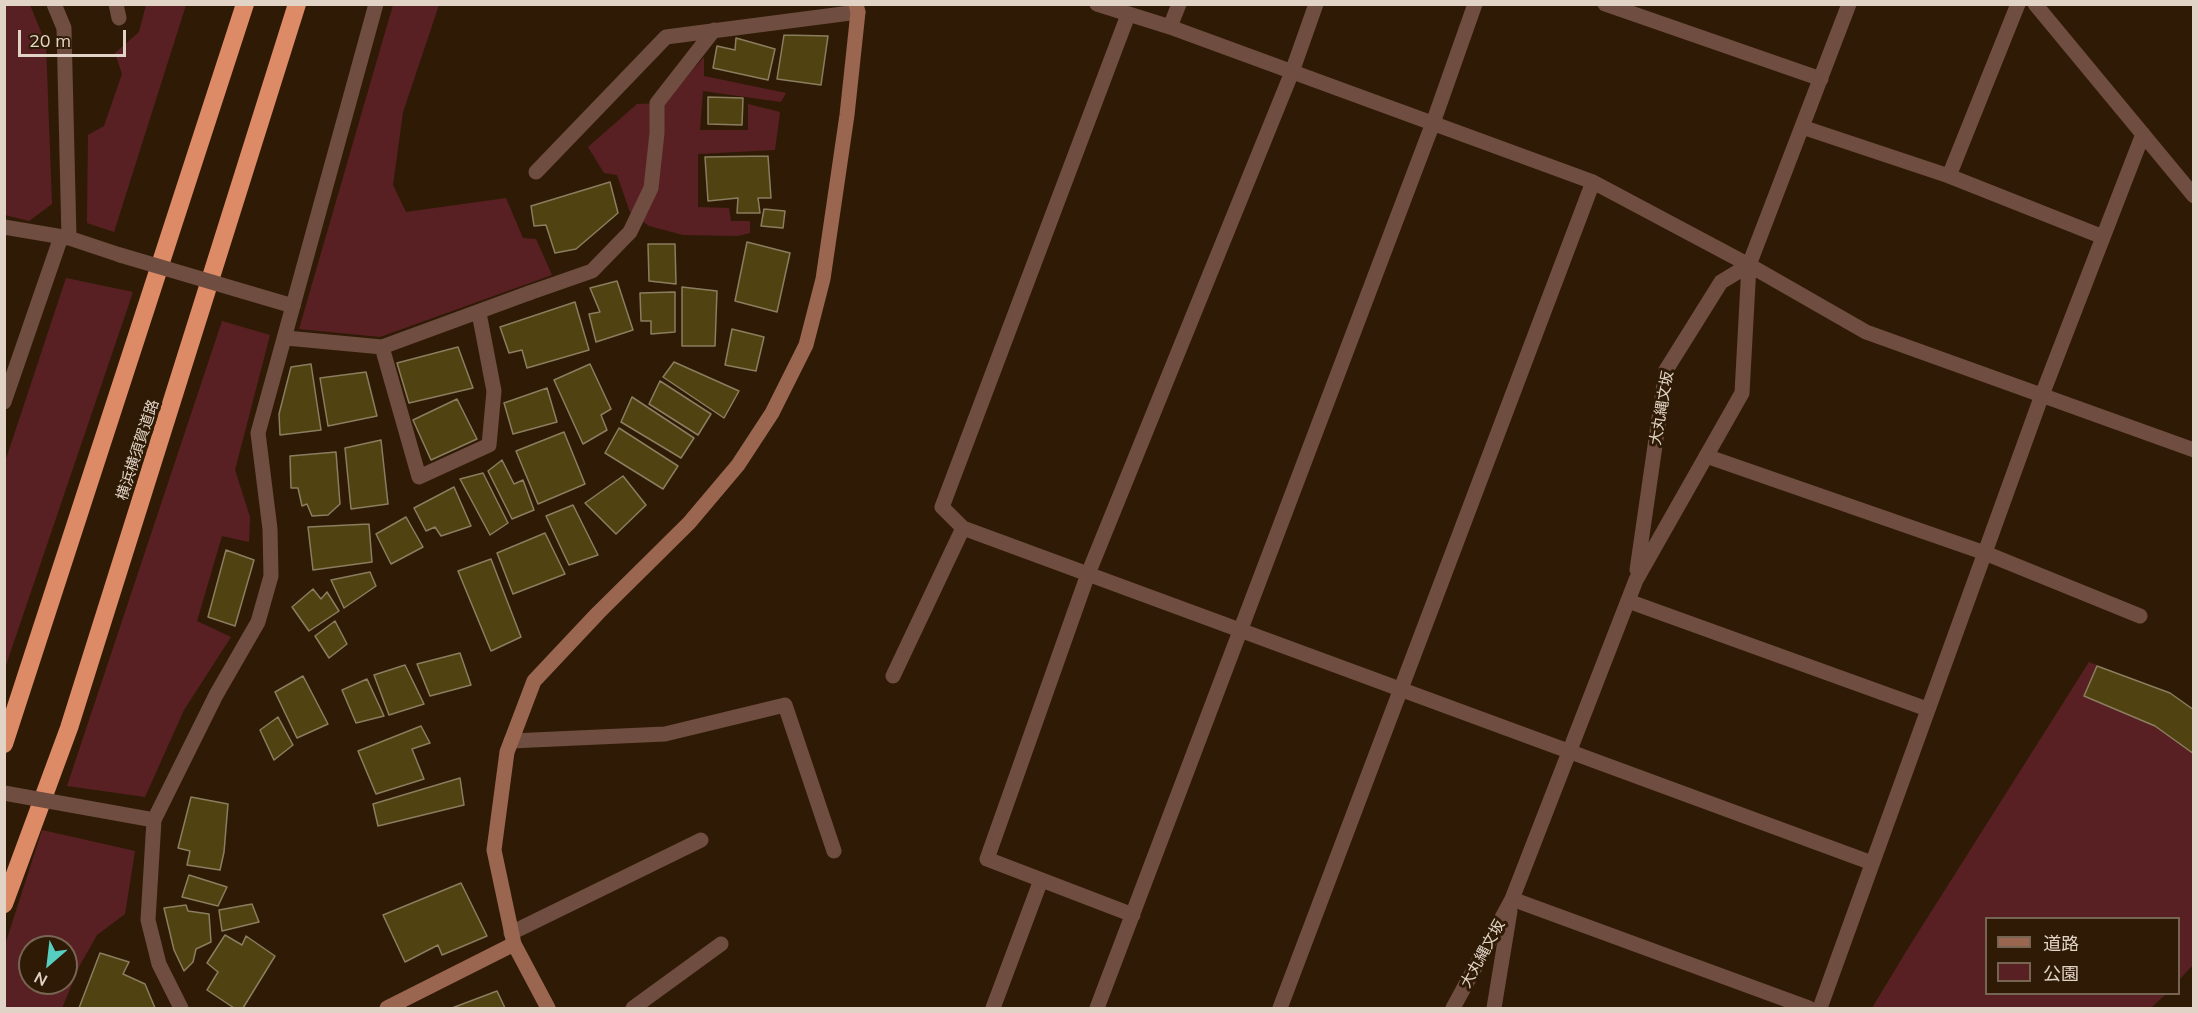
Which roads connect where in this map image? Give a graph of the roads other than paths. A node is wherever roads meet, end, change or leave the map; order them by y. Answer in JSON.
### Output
{"nodes":[{"id":1,"x":54,"y":4,"type":"edge"},
{"id":2,"x":245,"y":4,"type":"edge"},
{"id":3,"x":297,"y":4,"type":"edge"},
{"id":4,"x":376,"y":4,"type":"edge"},
{"id":5,"x":1097,"y":4,"type":"edge"},
{"id":6,"x":1179,"y":4,"type":"edge"},
{"id":7,"x":1316,"y":4,"type":"edge"},
{"id":8,"x":1475,"y":4,"type":"edge"},
{"id":9,"x":1605,"y":4,"type":"edge"},
{"id":10,"x":1849,"y":4,"type":"edge"},
{"id":11,"x":2018,"y":4,"type":"edge"},
{"id":12,"x":2035,"y":4,"type":"edge"},
{"id":13,"x":857,"y":8,"type":"edge"},
{"id":14,"x":1128,"y":15,"type":"junction"},
{"id":15,"x":1170,"y":27,"type":"junction"},
{"id":16,"x":714,"y":30,"type":"junction"},
{"id":17,"x":1292,"y":72,"type":"junction"},
{"id":18,"x":1821,"y":79,"type":"junction"},
{"id":19,"x":1433,"y":123,"type":"junction"},
{"id":20,"x":1803,"y":127,"type":"junction"},
{"id":21,"x":2143,"y":134,"type":"junction"},
{"id":22,"x":536,"y":172,"type":"dead end"},
{"id":23,"x":1949,"y":176,"type":"junction"},
{"id":24,"x":1593,"y":182,"type":"junction"},
{"id":25,"x":2193,"y":196,"type":"edge"},
{"id":26,"x":4,"y":227,"type":"edge"},
{"id":27,"x":2103,"y":237,"type":"junction"},
{"id":28,"x":65,"y":238,"type":"junction"},
{"id":29,"x":1749,"y":265,"type":"junction"},
{"id":30,"x":293,"y":306,"type":"junction"},
{"id":31,"x":479,"y":313,"type":"junction"},
{"id":32,"x":286,"y":338,"type":"junction"},
{"id":33,"x":382,"y":346,"type":"junction"},
{"id":34,"x":2042,"y":395,"type":"junction"},
{"id":35,"x":4,"y":402,"type":"edge"},
{"id":36,"x":2193,"y":450,"type":"edge"},
{"id":37,"x":1706,"y":456,"type":"junction"},
{"id":38,"x":963,"y":528,"type":"junction"},
{"id":39,"x":1985,"y":553,"type":"junction"},
{"id":40,"x":1088,"y":574,"type":"junction"},
{"id":41,"x":1636,"y":580,"type":"junction"},
{"id":42,"x":1628,"y":601,"type":"junction"},
{"id":43,"x":2140,"y":616,"type":"dead end"},
{"id":44,"x":1240,"y":630,"type":"junction"},
{"id":45,"x":892,"y":676,"type":"dead end"},
{"id":46,"x":1400,"y":689,"type":"junction"},
{"id":47,"x":1927,"y":709,"type":"junction"},
{"id":48,"x":511,"y":741,"type":"junction"},
{"id":49,"x":4,"y":744,"type":"edge"},
{"id":50,"x":1570,"y":752,"type":"junction"},
{"id":51,"x":4,"y":793,"type":"edge"},
{"id":52,"x":154,"y":820,"type":"junction"},
{"id":53,"x":701,"y":840,"type":"dead end"},
{"id":54,"x":834,"y":851,"type":"dead end"},
{"id":55,"x":1872,"y":863,"type":"junction"},
{"id":56,"x":1041,"y":880,"type":"junction"},
{"id":57,"x":1512,"y":899,"type":"junction"},
{"id":58,"x":4,"y":904,"type":"edge"},
{"id":59,"x":1133,"y":915,"type":"junction"},
{"id":60,"x":512,"y":938,"type":"junction"},
{"id":61,"x":721,"y":945,"type":"dead end"},
{"id":62,"x":181,"y":1008,"type":"edge"},
{"id":63,"x":387,"y":1008,"type":"edge"},
{"id":64,"x":548,"y":1008,"type":"edge"},
{"id":65,"x":633,"y":1008,"type":"edge"},
{"id":66,"x":993,"y":1008,"type":"edge"},
{"id":67,"x":1097,"y":1008,"type":"edge"},
{"id":68,"x":1280,"y":1008,"type":"edge"},
{"id":69,"x":1453,"y":1008,"type":"edge"},
{"id":70,"x":1494,"y":1008,"type":"edge"},
{"id":71,"x":1809,"y":1008,"type":"edge"},
{"id":72,"x":1820,"y":1008,"type":"edge"}],
"edges":[{"from":1,"to":28,"type":"street"},
{"from":2,"to":49,"type":"highway"},
{"from":3,"to":58,"type":"highway","name":"横浜横須賀道路"},
{"from":4,"to":30,"type":"street"},
{"from":5,"to":14,"type":"street"},
{"from":6,"to":15,"type":"street"},
{"from":7,"to":17,"type":"street"},
{"from":8,"to":19,"type":"street"},
{"from":9,"to":18,"type":"street"},
{"from":10,"to":18,"type":"street","name":"大丸縄文坂"},
{"from":11,"to":23,"type":"street"},
{"from":12,"to":21,"type":"street"},
{"from":13,"to":16,"type":"street"},
{"from":13,"to":48,"type":"street"},
{"from":14,"to":15,"type":"street"},
{"from":14,"to":38,"type":"street"},
{"from":15,"to":17,"type":"street"},
{"from":16,"to":22,"type":"street"},
{"from":16,"to":31,"type":"street"},
{"from":17,"to":19,"type":"street"},
{"from":17,"to":40,"type":"street"},
{"from":18,"to":20,"type":"street","name":"大丸縄文坂"},
{"from":19,"to":24,"type":"street"},
{"from":19,"to":44,"type":"street"},
{"from":20,"to":23,"type":"street"},
{"from":20,"to":29,"type":"street","name":"大丸縄文坂"},
{"from":21,"to":25,"type":"street"},
{"from":21,"to":27,"type":"street"},
{"from":23,"to":27,"type":"street"},
{"from":24,"to":29,"type":"street"},
{"from":24,"to":46,"type":"street"},
{"from":26,"to":28,"type":"street"},
{"from":27,"to":34,"type":"street"},
{"from":28,"to":30,"type":"street","bridge":true},
{"from":28,"to":35,"type":"street"},
{"from":29,"to":34,"type":"street"},
{"from":29,"to":37,"type":"street","name":"大丸縄文坂"},
{"from":29,"to":41,"type":"street","name":"大丸縄文坂"},
{"from":30,"to":32,"type":"street"},
{"from":31,"to":33,"type":"street"},
{"from":31,"to":33,"type":"street"},
{"from":32,"to":33,"type":"street"},
{"from":32,"to":52,"type":"street"},
{"from":34,"to":36,"type":"street"},
{"from":34,"to":39,"type":"street"},
{"from":37,"to":39,"type":"street"},
{"from":37,"to":41,"type":"street","name":"大丸縄文坂"},
{"from":38,"to":40,"type":"street"},
{"from":38,"to":45,"type":"street"},
{"from":39,"to":43,"type":"street"},
{"from":39,"to":47,"type":"street"},
{"from":40,"to":44,"type":"street"},
{"from":40,"to":56,"type":"street"},
{"from":41,"to":42,"type":"street","name":"大丸縄文坂"},
{"from":42,"to":47,"type":"street"},
{"from":42,"to":50,"type":"street","name":"大丸縄文坂"},
{"from":44,"to":46,"type":"street"},
{"from":44,"to":59,"type":"street"},
{"from":46,"to":50,"type":"street"},
{"from":46,"to":68,"type":"street"},
{"from":47,"to":55,"type":"street"},
{"from":48,"to":54,"type":"street"},
{"from":48,"to":60,"type":"street"},
{"from":50,"to":55,"type":"street"},
{"from":50,"to":57,"type":"street","name":"大丸縄文坂"},
{"from":51,"to":52,"type":"street","bridge":true},
{"from":52,"to":62,"type":"street"},
{"from":53,"to":60,"type":"street"},
{"from":55,"to":72,"type":"street"},
{"from":56,"to":59,"type":"street"},
{"from":56,"to":66,"type":"street"},
{"from":57,"to":69,"type":"street","name":"大丸縄文坂"},
{"from":57,"to":70,"type":"street","name":"大丸縄文坂"},
{"from":57,"to":71,"type":"street"},
{"from":59,"to":67,"type":"street"},
{"from":60,"to":63,"type":"street"},
{"from":60,"to":64,"type":"street"},
{"from":61,"to":65,"type":"street"}]}
